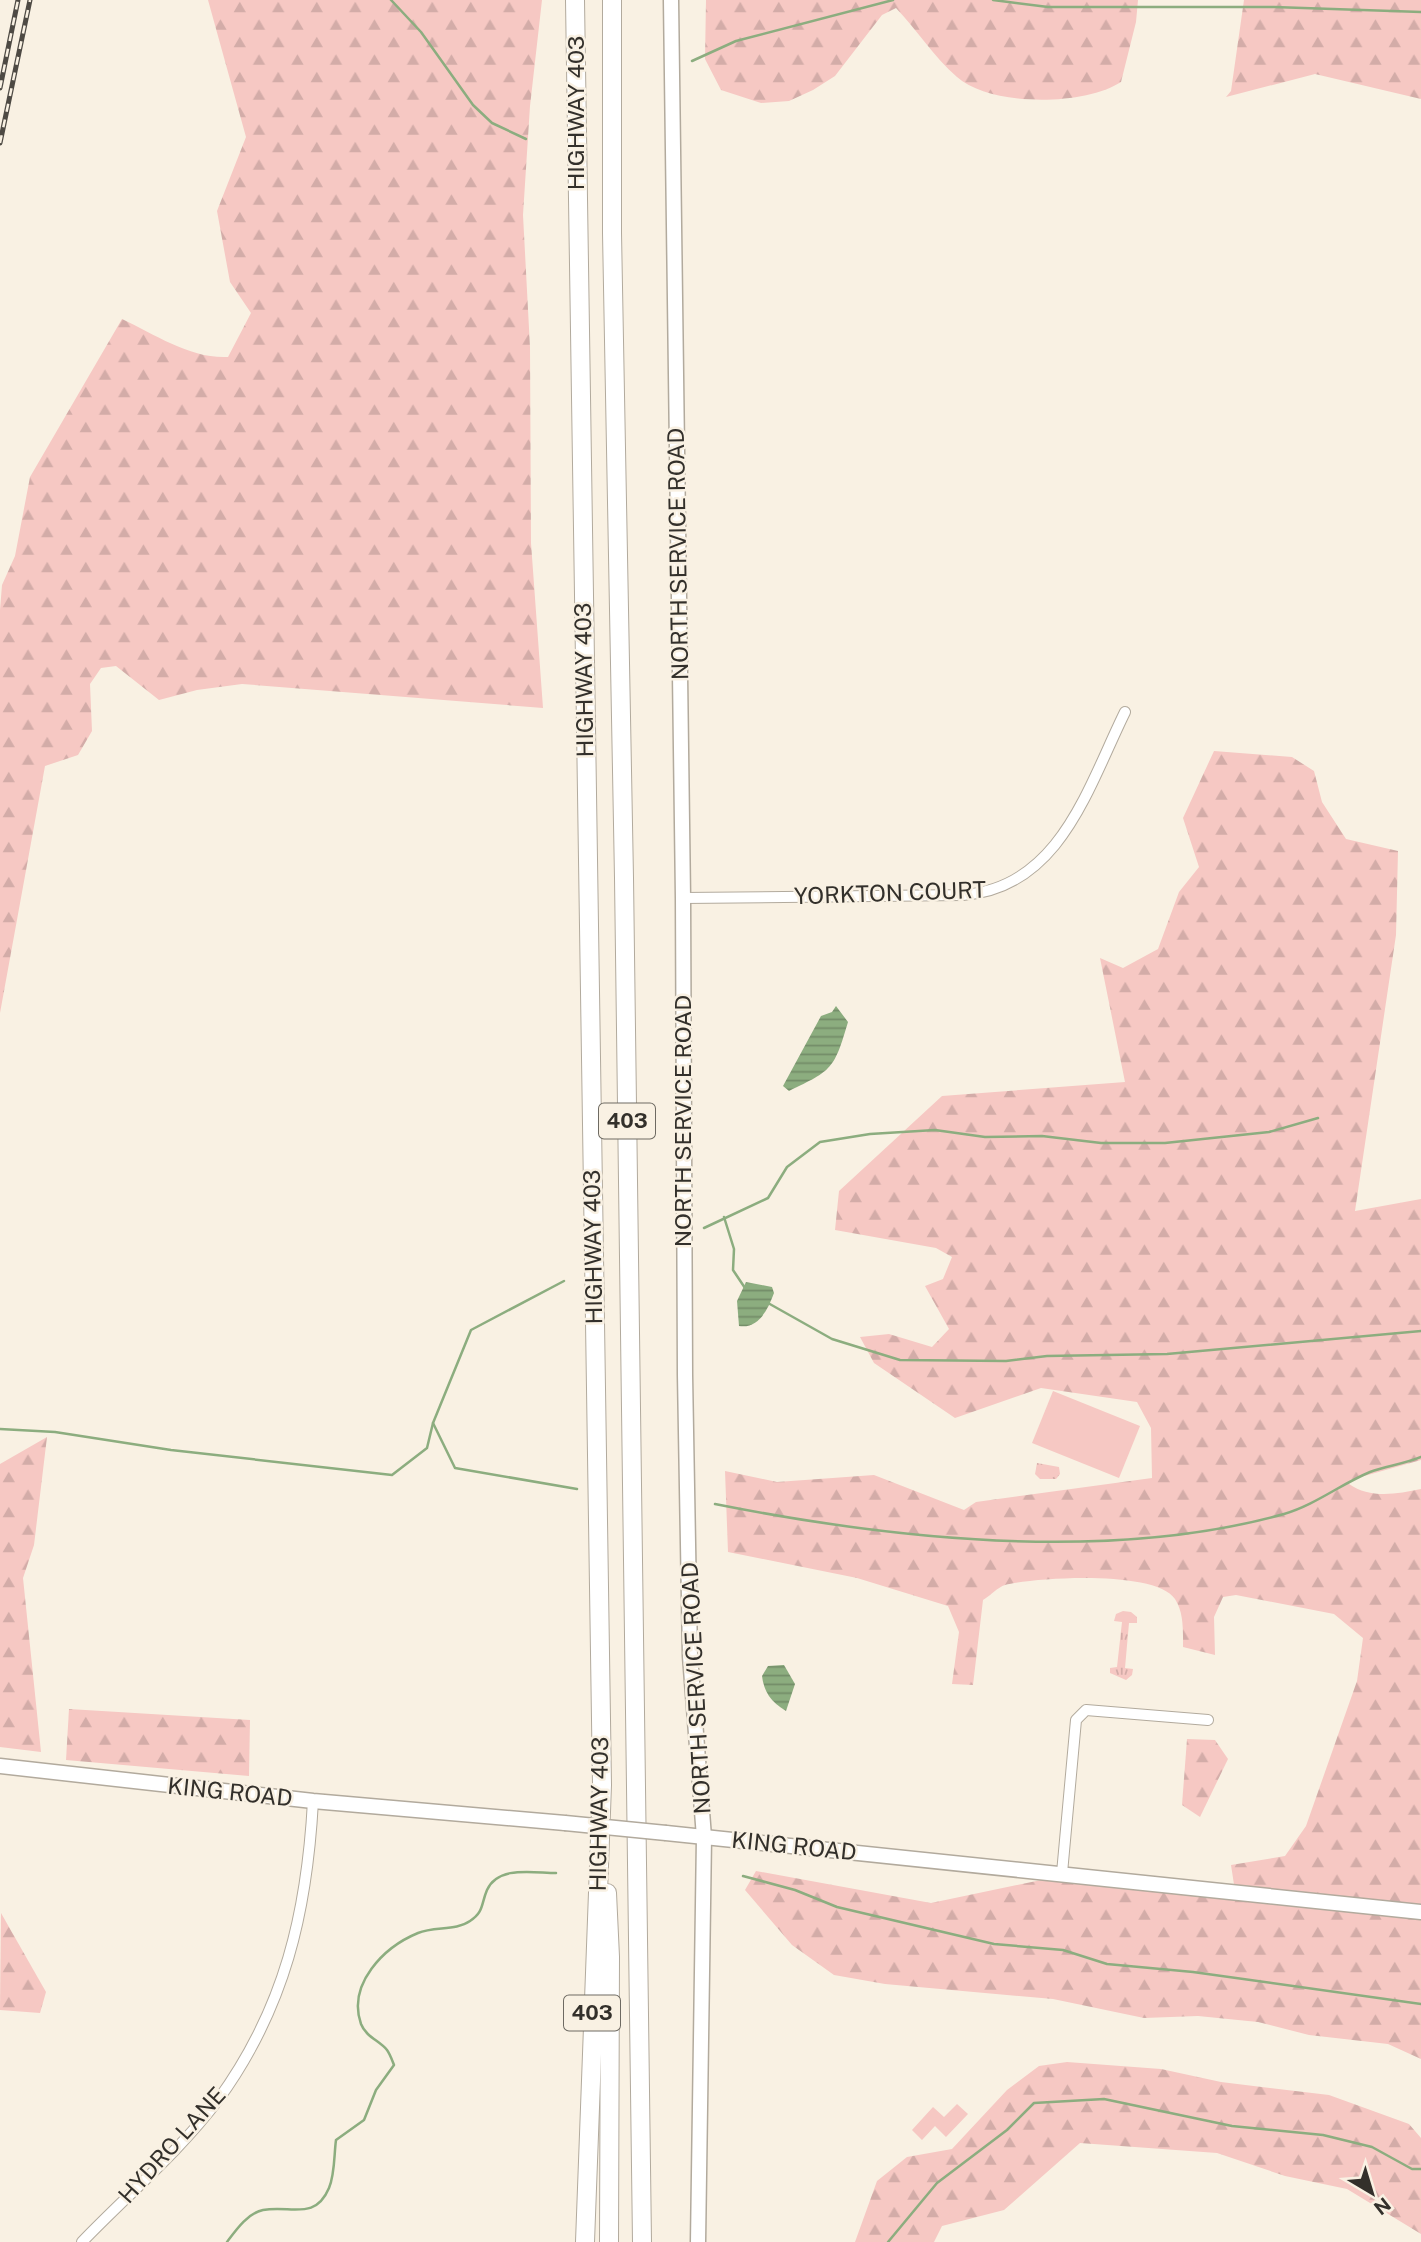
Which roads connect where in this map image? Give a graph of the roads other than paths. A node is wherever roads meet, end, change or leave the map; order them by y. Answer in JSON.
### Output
{"nodes":[{"id":1,"x":575,"y":0,"type":"edge"},
{"id":2,"x":612,"y":0,"type":"edge"},
{"id":3,"x":671,"y":0,"type":"edge"},
{"id":4,"x":1125,"y":712,"type":"dead end"},
{"id":5,"x":682,"y":898,"type":"junction"},
{"id":6,"x":1208,"y":1720,"type":"dead end"},
{"id":7,"x":0,"y":1766,"type":"edge"},
{"id":8,"x":602,"y":1785,"type":"junction"},
{"id":9,"x":313,"y":1801,"type":"junction"},
{"id":10,"x":704,"y":1837,"type":"junction"},
{"id":11,"x":1062,"y":1872,"type":"junction"},
{"id":12,"x":1421,"y":1912,"type":"edge"},
{"id":13,"x":82,"y":2242,"type":"edge"},
{"id":14,"x":585,"y":2242,"type":"edge"},
{"id":15,"x":609,"y":2242,"type":"edge"},
{"id":16,"x":642,"y":2242,"type":"edge"},
{"id":17,"x":698,"y":2242,"type":"edge"}],
"edges":[{"from":1,"to":8,"type":"highway","name":"HIGHWAY 403","number":"403"},
{"from":2,"to":16,"type":"highway","name":"HIGHWAY 403","number":"403"},
{"from":3,"to":5,"type":"street","name":"NORTH SERVICE ROAD"},
{"from":4,"to":5,"type":"street","name":"YORKTON COURT"},
{"from":5,"to":10,"type":"street","name":"NORTH SERVICE ROAD"},
{"from":6,"to":11,"type":"street"},
{"from":7,"to":9,"type":"street","name":"KING ROAD"},
{"from":8,"to":14,"type":"highway","name":"HIGHWAY 403","number":"403"},
{"from":8,"to":15,"type":"highway"},
{"from":9,"to":10,"type":"street","name":"KING ROAD","bridge":true},
{"from":9,"to":13,"type":"street","name":"HYDRO LANE"},
{"from":10,"to":11,"type":"street","name":"KING ROAD"},
{"from":10,"to":17,"type":"street","name":"NORTH SERVICE ROAD"},
{"from":11,"to":12,"type":"street","name":"KING ROAD"}]}
